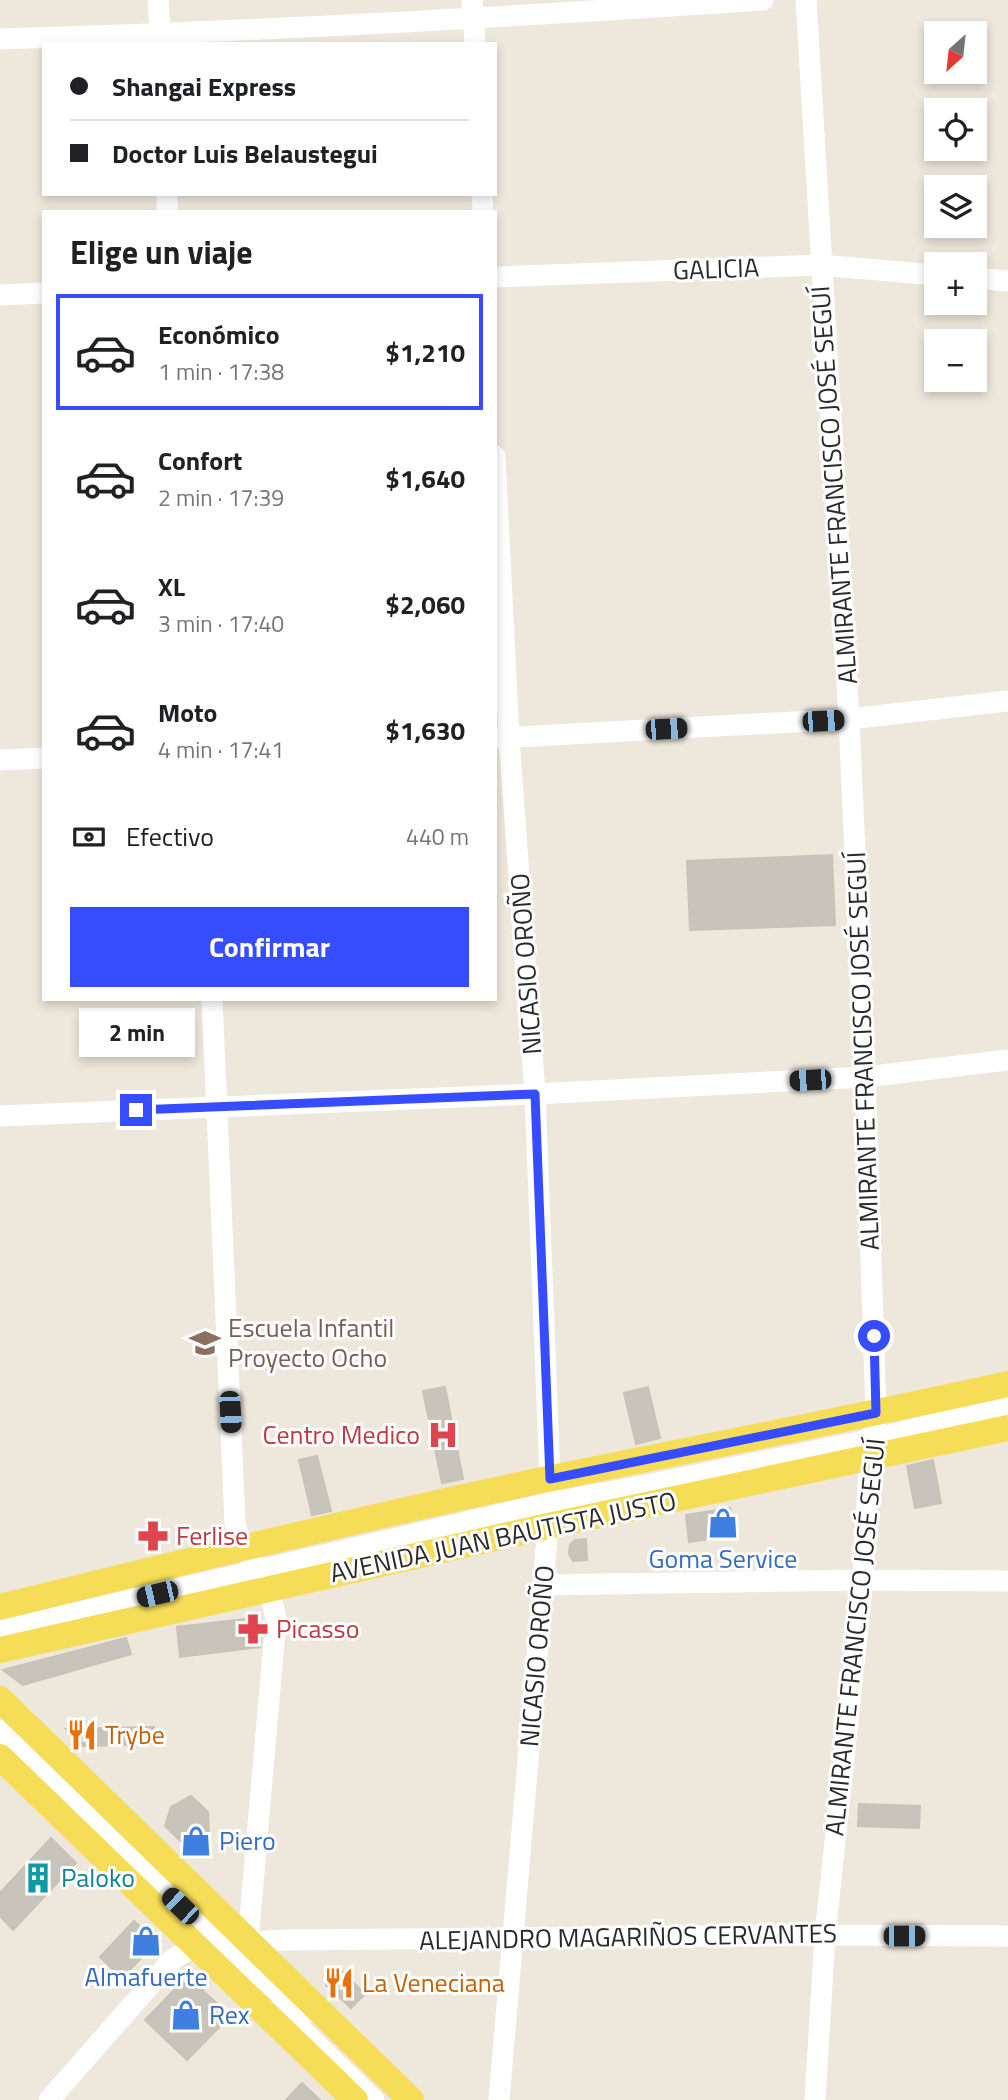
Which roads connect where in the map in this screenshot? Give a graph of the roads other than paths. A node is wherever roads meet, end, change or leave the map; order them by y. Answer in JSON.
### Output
{"nodes":[{"id":1,"x":158,"y":0,"type":"edge"},
{"id":2,"x":763,"y":0,"type":"edge"},
{"id":3,"x":806,"y":0,"type":"edge"},
{"id":4,"x":473,"y":10,"type":"edge"},
{"id":5,"x":0,"y":39,"type":"edge"},
{"id":6,"x":160,"y":39,"type":"edge"},
{"id":7,"x":475,"y":42,"type":"edge"},
{"id":8,"x":820,"y":265,"type":"junction"},
{"id":9,"x":924,"y":274,"type":"edge"},
{"id":10,"x":497,"y":277,"type":"edge"},
{"id":11,"x":987,"y":279,"type":"edge"},
{"id":12,"x":1008,"y":281,"type":"edge"},
{"id":13,"x":42,"y":293,"type":"edge"},
{"id":14,"x":0,"y":295,"type":"edge"},
{"id":15,"x":497,"y":537,"type":"edge"},
{"id":16,"x":1008,"y":701,"type":"edge"},
{"id":17,"x":849,"y":719,"type":"junction"},
{"id":18,"x":502,"y":738,"type":"edge"},
{"id":19,"x":42,"y":758,"type":"edge"},
{"id":20,"x":0,"y":760,"type":"edge"},
{"id":21,"x":212,"y":1001,"type":"edge"},
{"id":22,"x":1008,"y":1060,"type":"edge"},
{"id":23,"x":865,"y":1077,"type":"junction"},
{"id":24,"x":535,"y":1094,"type":"junction"},
{"id":25,"x":218,"y":1107,"type":"junction"},
{"id":26,"x":0,"y":1116,"type":"edge"},
{"id":27,"x":1008,"y":1384,"type":"edge"},
{"id":28,"x":1008,"y":1405,"type":"edge"},
{"id":29,"x":1008,"y":1428,"type":"edge"},
{"id":30,"x":874,"y":1436,"type":"junction"},
{"id":31,"x":549,"y":1502,"type":"junction"},
{"id":32,"x":257,"y":1569,"type":"junction"},
{"id":33,"x":863,"y":1580,"type":"junction"},
{"id":34,"x":1008,"y":1581,"type":"edge"},
{"id":35,"x":543,"y":1585,"type":"junction"},
{"id":36,"x":0,"y":1607,"type":"edge"},
{"id":37,"x":0,"y":1630,"type":"edge"},
{"id":38,"x":0,"y":1650,"type":"edge"},
{"id":39,"x":0,"y":1699,"type":"edge"},
{"id":40,"x":0,"y":1730,"type":"edge"},
{"id":41,"x":0,"y":1757,"type":"edge"},
{"id":42,"x":825,"y":1935,"type":"junction"},
{"id":43,"x":1008,"y":1936,"type":"edge"},
{"id":44,"x":512,"y":1939,"type":"junction"},
{"id":45,"x":236,"y":1942,"type":"junction"},
{"id":46,"x":197,"y":1945,"type":"junction"},
{"id":47,"x":49,"y":2100,"type":"edge"},
{"id":48,"x":355,"y":2100,"type":"edge"},
{"id":49,"x":374,"y":2100,"type":"edge"},
{"id":50,"x":394,"y":2100,"type":"edge"},
{"id":51,"x":411,"y":2100,"type":"edge"},
{"id":52,"x":499,"y":2100,"type":"edge"},
{"id":53,"x":815,"y":2100,"type":"edge"}],
"edges":[{"from":1,"to":6,"type":"street"},
{"from":2,"to":4,"type":"street"},
{"from":3,"to":8,"type":"street","name":"ALMIRANTE FRANCISCO JOSÉ SEGUÍ"},
{"from":4,"to":6,"type":"street"},
{"from":4,"to":7,"type":"street"},
{"from":5,"to":6,"type":"street"},
{"from":8,"to":9,"type":"street","name":"GALICIA"},
{"from":8,"to":10,"type":"street","name":"GALICIA"},
{"from":8,"to":17,"type":"street","name":"ALMIRANTE FRANCISCO JOSÉ SEGUÍ"},
{"from":11,"to":12,"type":"street"},
{"from":13,"to":14,"type":"street"},
{"from":15,"to":18,"type":"street","name":"NICASIO OROÑO"},
{"from":16,"to":17,"type":"street"},
{"from":17,"to":18,"type":"street"},
{"from":17,"to":23,"type":"street","name":"ALMIRANTE FRANCISCO JOSÉ SEGUÍ"},
{"from":18,"to":24,"type":"street","name":"NICASIO OROÑO"},
{"from":19,"to":20,"type":"street"},
{"from":21,"to":25,"type":"street"},
{"from":22,"to":23,"type":"street"},
{"from":23,"to":24,"type":"street"},
{"from":23,"to":30,"type":"street","name":"ALMIRANTE FRANCISCO JOSÉ SEGUÍ"},
{"from":24,"to":25,"type":"street"},
{"from":24,"to":31,"type":"street","name":"NICASIO OROÑO"},
{"from":25,"to":26,"type":"street"},
{"from":25,"to":32,"type":"street"},
{"from":27,"to":30,"type":"main road","name":"AVENIDA JUAN BAUTISTA JUSTO"},
{"from":28,"to":30,"type":"street"},
{"from":29,"to":30,"type":"main road","name":"AVENIDA JUAN BAUTISTA JUSTO"},
{"from":30,"to":31,"type":"main road","name":"AVENIDA JUAN BAUTISTA JUSTO"},
{"from":30,"to":31,"type":"main road","name":"AVENIDA JUAN BAUTISTA JUSTO"},
{"from":30,"to":31,"type":"street"},
{"from":30,"to":33,"type":"street","name":"ALMIRANTE FRANCISCO JOSÉ SEGUÍ"},
{"from":31,"to":32,"type":"main road","name":"AVENIDA JUAN BAUTISTA JUSTO"},
{"from":31,"to":32,"type":"main road","name":"AVENIDA JUAN BAUTISTA JUSTO"},
{"from":31,"to":35,"type":"street","name":"NICASIO OROÑO"},
{"from":32,"to":36,"type":"main road","name":"AVENIDA JUAN BAUTISTA JUSTO"},
{"from":32,"to":37,"type":"street"},
{"from":32,"to":38,"type":"main road","name":"AVENIDA JUAN BAUTISTA JUSTO"},
{"from":32,"to":45,"type":"street"},
{"from":33,"to":34,"type":"street"},
{"from":33,"to":35,"type":"street"},
{"from":33,"to":42,"type":"street","name":"ALMIRANTE FRANCISCO JOSÉ SEGUÍ"},
{"from":35,"to":44,"type":"street","name":"NICASIO OROÑO"},
{"from":39,"to":45,"type":"main road"},
{"from":40,"to":45,"type":"street"},
{"from":41,"to":46,"type":"main road"},
{"from":42,"to":43,"type":"street","name":"ALEJANDRO MAGARIÑOS CERVANTES"},
{"from":42,"to":44,"type":"street","name":"ALEJANDRO MAGARIÑOS CERVANTES"},
{"from":42,"to":53,"type":"street","name":"ALMIRANTE FRANCISCO JOSÉ SEGUÍ"},
{"from":44,"to":45,"type":"street","name":"ALEJANDRO MAGARIÑOS CERVANTES"},
{"from":44,"to":52,"type":"street","name":"NICASIO OROÑO"},
{"from":45,"to":46,"type":"street","name":"ALEJANDRO MAGARIÑOS CERVANTES"},
{"from":45,"to":50,"type":"street"},
{"from":45,"to":51,"type":"main road"},
{"from":46,"to":47,"type":"street"},
{"from":46,"to":48,"type":"main road"},
{"from":46,"to":49,"type":"street"}]}
